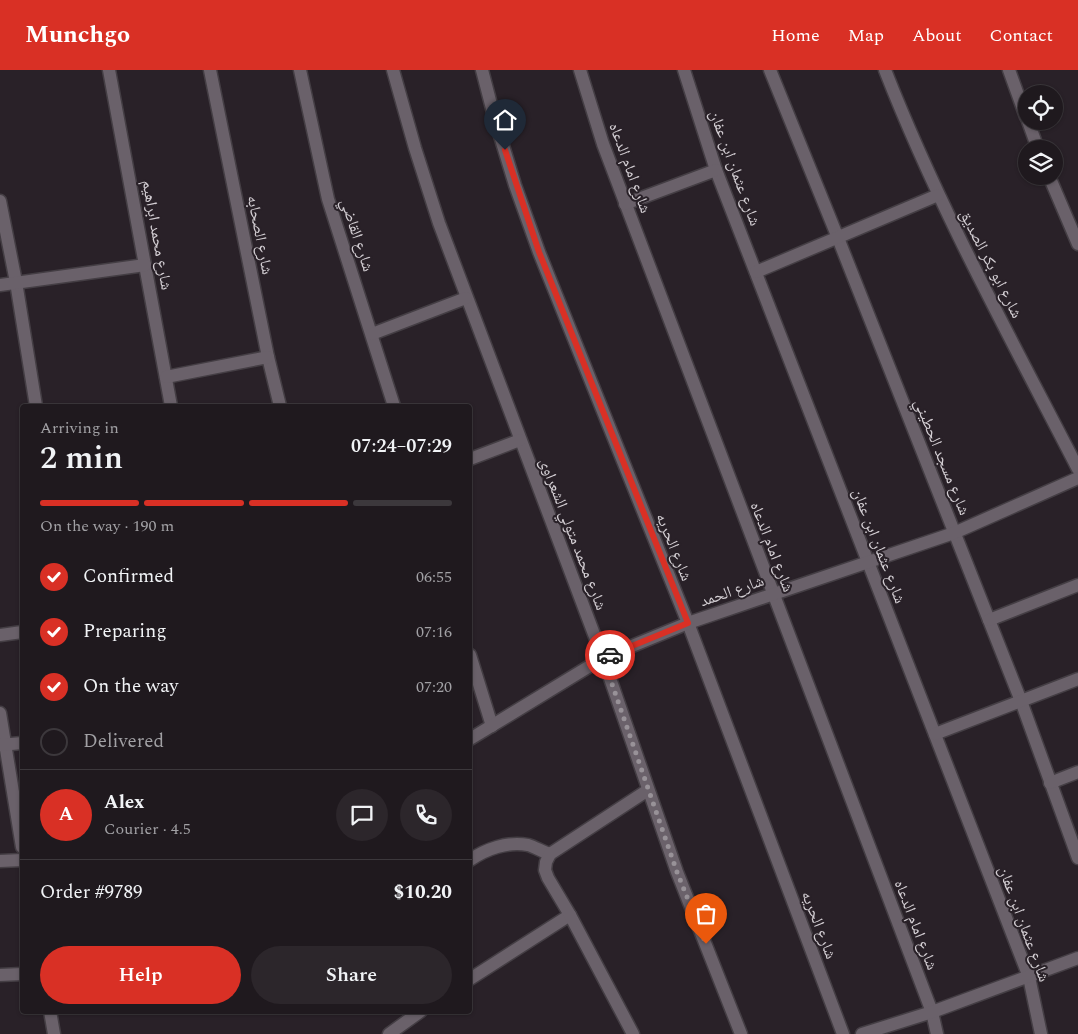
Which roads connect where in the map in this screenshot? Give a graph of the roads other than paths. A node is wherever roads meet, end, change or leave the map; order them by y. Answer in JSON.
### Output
{"nodes":[{"id":1,"x":109,"y":70,"type":"edge"},
{"id":2,"x":210,"y":70,"type":"edge"},
{"id":3,"x":300,"y":70,"type":"edge"},
{"id":4,"x":393,"y":70,"type":"edge"},
{"id":5,"x":482,"y":70,"type":"edge"},
{"id":6,"x":580,"y":70,"type":"edge"},
{"id":7,"x":684,"y":70,"type":"edge"},
{"id":8,"x":770,"y":70,"type":"edge"},
{"id":9,"x":885,"y":70,"type":"edge"},
{"id":10,"x":1009,"y":70,"type":"edge"},
{"id":11,"x":1018,"y":95,"type":"edge"},
{"id":12,"x":716,"y":170,"type":"junction"},
{"id":13,"x":1053,"y":185,"type":"edge"},
{"id":14,"x":938,"y":195,"type":"junction"},
{"id":15,"x":0,"y":201,"type":"edge"},
{"id":16,"x":625,"y":204,"type":"junction"},
{"id":17,"x":838,"y":238,"type":"junction"},
{"id":18,"x":1078,"y":244,"type":"edge"},
{"id":19,"x":146,"y":265,"type":"junction"},
{"id":20,"x":756,"y":272,"type":"junction"},
{"id":21,"x":16,"y":282,"type":"junction"},
{"id":22,"x":0,"y":285,"type":"edge"},
{"id":23,"x":466,"y":298,"type":"junction"},
{"id":24,"x":372,"y":334,"type":"junction"},
{"id":25,"x":268,"y":357,"type":"junction"},
{"id":26,"x":166,"y":377,"type":"junction"},
{"id":27,"x":36,"y":404,"type":"edge"},
{"id":28,"x":171,"y":404,"type":"edge"},
{"id":29,"x":280,"y":404,"type":"edge"},
{"id":30,"x":393,"y":404,"type":"edge"},
{"id":31,"x":520,"y":440,"type":"junction"},
{"id":32,"x":472,"y":457,"type":"edge"},
{"id":33,"x":1078,"y":468,"type":"edge"},
{"id":34,"x":1078,"y":478,"type":"edge"},
{"id":35,"x":954,"y":533,"type":"junction"},
{"id":36,"x":868,"y":562,"type":"junction"},
{"id":37,"x":1078,"y":585,"type":"edge"},
{"id":38,"x":773,"y":594,"type":"junction"},
{"id":39,"x":989,"y":620,"type":"junction"},
{"id":40,"x":688,"y":623,"type":"junction"},
{"id":41,"x":20,"y":632,"type":"edge"},
{"id":42,"x":0,"y":635,"type":"edge"},
{"id":43,"x":603,"y":658,"type":"junction"},
{"id":44,"x":472,"y":661,"type":"edge"},
{"id":45,"x":1078,"y":679,"type":"edge"},
{"id":46,"x":1021,"y":701,"type":"junction"},
{"id":47,"x":0,"y":713,"type":"edge"},
{"id":48,"x":492,"y":726,"type":"junction"},
{"id":49,"x":935,"y":734,"type":"junction"},
{"id":50,"x":472,"y":738,"type":"edge"},
{"id":51,"x":20,"y":743,"type":"edge"},
{"id":52,"x":3,"y":744,"type":"edge"},
{"id":53,"x":1078,"y":772,"type":"edge"},
{"id":54,"x":1050,"y":783,"type":"junction"},
{"id":55,"x":648,"y":790,"type":"junction"},
{"id":56,"x":20,"y":836,"type":"edge"},
{"id":57,"x":550,"y":854,"type":"junction"},
{"id":58,"x":1078,"y":858,"type":"edge"},
{"id":59,"x":472,"y":859,"type":"edge"},
{"id":60,"x":20,"y":860,"type":"edge"},
{"id":61,"x":0,"y":861,"type":"edge"},
{"id":62,"x":570,"y":915,"type":"junction"},
{"id":63,"x":1078,"y":958,"type":"edge"},
{"id":64,"x":20,"y":974,"type":"edge"},
{"id":65,"x":0,"y":975,"type":"edge"},
{"id":66,"x":1028,"y":977,"type":"junction"},
{"id":67,"x":472,"y":978,"type":"edge"},
{"id":68,"x":932,"y":1012,"type":"junction"},
{"id":69,"x":51,"y":1014,"type":"edge"},
{"id":70,"x":417,"y":1014,"type":"edge"},
{"id":71,"x":630,"y":1033,"type":"edge"},
{"id":72,"x":54,"y":1034,"type":"edge"},
{"id":73,"x":388,"y":1034,"type":"edge"},
{"id":74,"x":741,"y":1034,"type":"edge"},
{"id":75,"x":842,"y":1034,"type":"edge"},
{"id":76,"x":862,"y":1034,"type":"edge"},
{"id":77,"x":937,"y":1034,"type":"edge"},
{"id":78,"x":1042,"y":1034,"type":"edge"}],
"edges":[{"from":1,"to":19,"type":"street","name":"شارع محمد ابراهيم"},
{"from":2,"to":25,"type":"street","name":"شارع الصحابه"},
{"from":3,"to":24,"type":"street","name":"شارع القاضي"},
{"from":4,"to":23,"type":"street","name":"شارع محمد متولي الشعراوى"},
{"from":5,"to":40,"type":"street","name":"شارع الحريه"},
{"from":6,"to":16,"type":"street","name":"شارع امام الدعاه"},
{"from":7,"to":12,"type":"street","name":"شارع عثمان ابن عفان"},
{"from":8,"to":17,"type":"street","name":"شارع مسجد الحطيني"},
{"from":9,"to":14,"type":"street","name":"شارع ابو بكر الصديق"},
{"from":10,"to":11,"type":"street"},
{"from":12,"to":16,"type":"street"},
{"from":12,"to":20,"type":"street","name":"شارع عثمان ابن عفان"},
{"from":13,"to":18,"type":"street"},
{"from":14,"to":17,"type":"street"},
{"from":14,"to":33,"type":"street","name":"شارع ابو بكر الصديق"},
{"from":15,"to":21,"type":"street"},
{"from":16,"to":38,"type":"street","name":"شارع امام الدعاه"},
{"from":17,"to":20,"type":"street"},
{"from":17,"to":35,"type":"street","name":"شارع مسجد الحطيني"},
{"from":19,"to":21,"type":"street"},
{"from":19,"to":26,"type":"street","name":"شارع محمد ابراهيم"},
{"from":20,"to":36,"type":"street","name":"شارع عثمان ابن عفان"},
{"from":21,"to":22,"type":"street"},
{"from":21,"to":27,"type":"street"},
{"from":23,"to":24,"type":"street"},
{"from":23,"to":31,"type":"street","name":"شارع محمد متولي الشعراوى"},
{"from":24,"to":30,"type":"street","name":"شارع القاضي"},
{"from":25,"to":26,"type":"street"},
{"from":25,"to":29,"type":"street","name":"شارع الصحابه"},
{"from":26,"to":28,"type":"street","name":"شارع محمد ابراهيم"},
{"from":31,"to":32,"type":"street"},
{"from":31,"to":43,"type":"street","name":"شارع محمد متولي الشعراوى"},
{"from":34,"to":35,"type":"street","name":"شارع الحمد"},
{"from":35,"to":36,"type":"street","name":"شارع الحمد"},
{"from":35,"to":39,"type":"street","name":"شارع مسجد الحطيني"},
{"from":36,"to":38,"type":"street","name":"شارع الحمد"},
{"from":36,"to":49,"type":"street","name":"شارع عثمان ابن عفان"},
{"from":37,"to":39,"type":"street"},
{"from":38,"to":40,"type":"street","name":"شارع الحمد"},
{"from":38,"to":68,"type":"street","name":"شارع امام الدعاه"},
{"from":39,"to":46,"type":"street","name":"شارع مسجد الحطيني"},
{"from":40,"to":43,"type":"street","name":"شارع الحمد"},
{"from":40,"to":75,"type":"street","name":"شارع الحريه"},
{"from":41,"to":42,"type":"street"},
{"from":43,"to":48,"type":"street","name":"شارع الحمد"},
{"from":43,"to":55,"type":"street","name":"شارع محمد متولي الشعراوى"},
{"from":44,"to":48,"type":"street"},
{"from":45,"to":46,"type":"street"},
{"from":46,"to":49,"type":"street"},
{"from":46,"to":54,"type":"street","name":"شارع مسجد الحطيني"},
{"from":47,"to":52,"type":"street"},
{"from":48,"to":50,"type":"street","name":"شارع الحمد"},
{"from":49,"to":66,"type":"street","name":"شارع عثمان ابن عفان"},
{"from":51,"to":52,"type":"street"},
{"from":52,"to":56,"type":"street"},
{"from":53,"to":54,"type":"street"},
{"from":54,"to":58,"type":"street","name":"شارع مسجد الحطيني"},
{"from":55,"to":57,"type":"street"},
{"from":55,"to":74,"type":"street","name":"شارع محمد متولي الشعراوى"},
{"from":57,"to":59,"type":"street"},
{"from":57,"to":62,"type":"street"},
{"from":60,"to":61,"type":"street"},
{"from":62,"to":67,"type":"street"},
{"from":62,"to":71,"type":"street"},
{"from":63,"to":66,"type":"street"},
{"from":64,"to":65,"type":"street"},
{"from":66,"to":68,"type":"street"},
{"from":66,"to":78,"type":"street","name":"شارع عثمان ابن عفان"},
{"from":68,"to":76,"type":"street"},
{"from":68,"to":77,"type":"street","name":"شارع امام الدعاه"},
{"from":69,"to":72,"type":"street"},
{"from":70,"to":73,"type":"street"}]}
